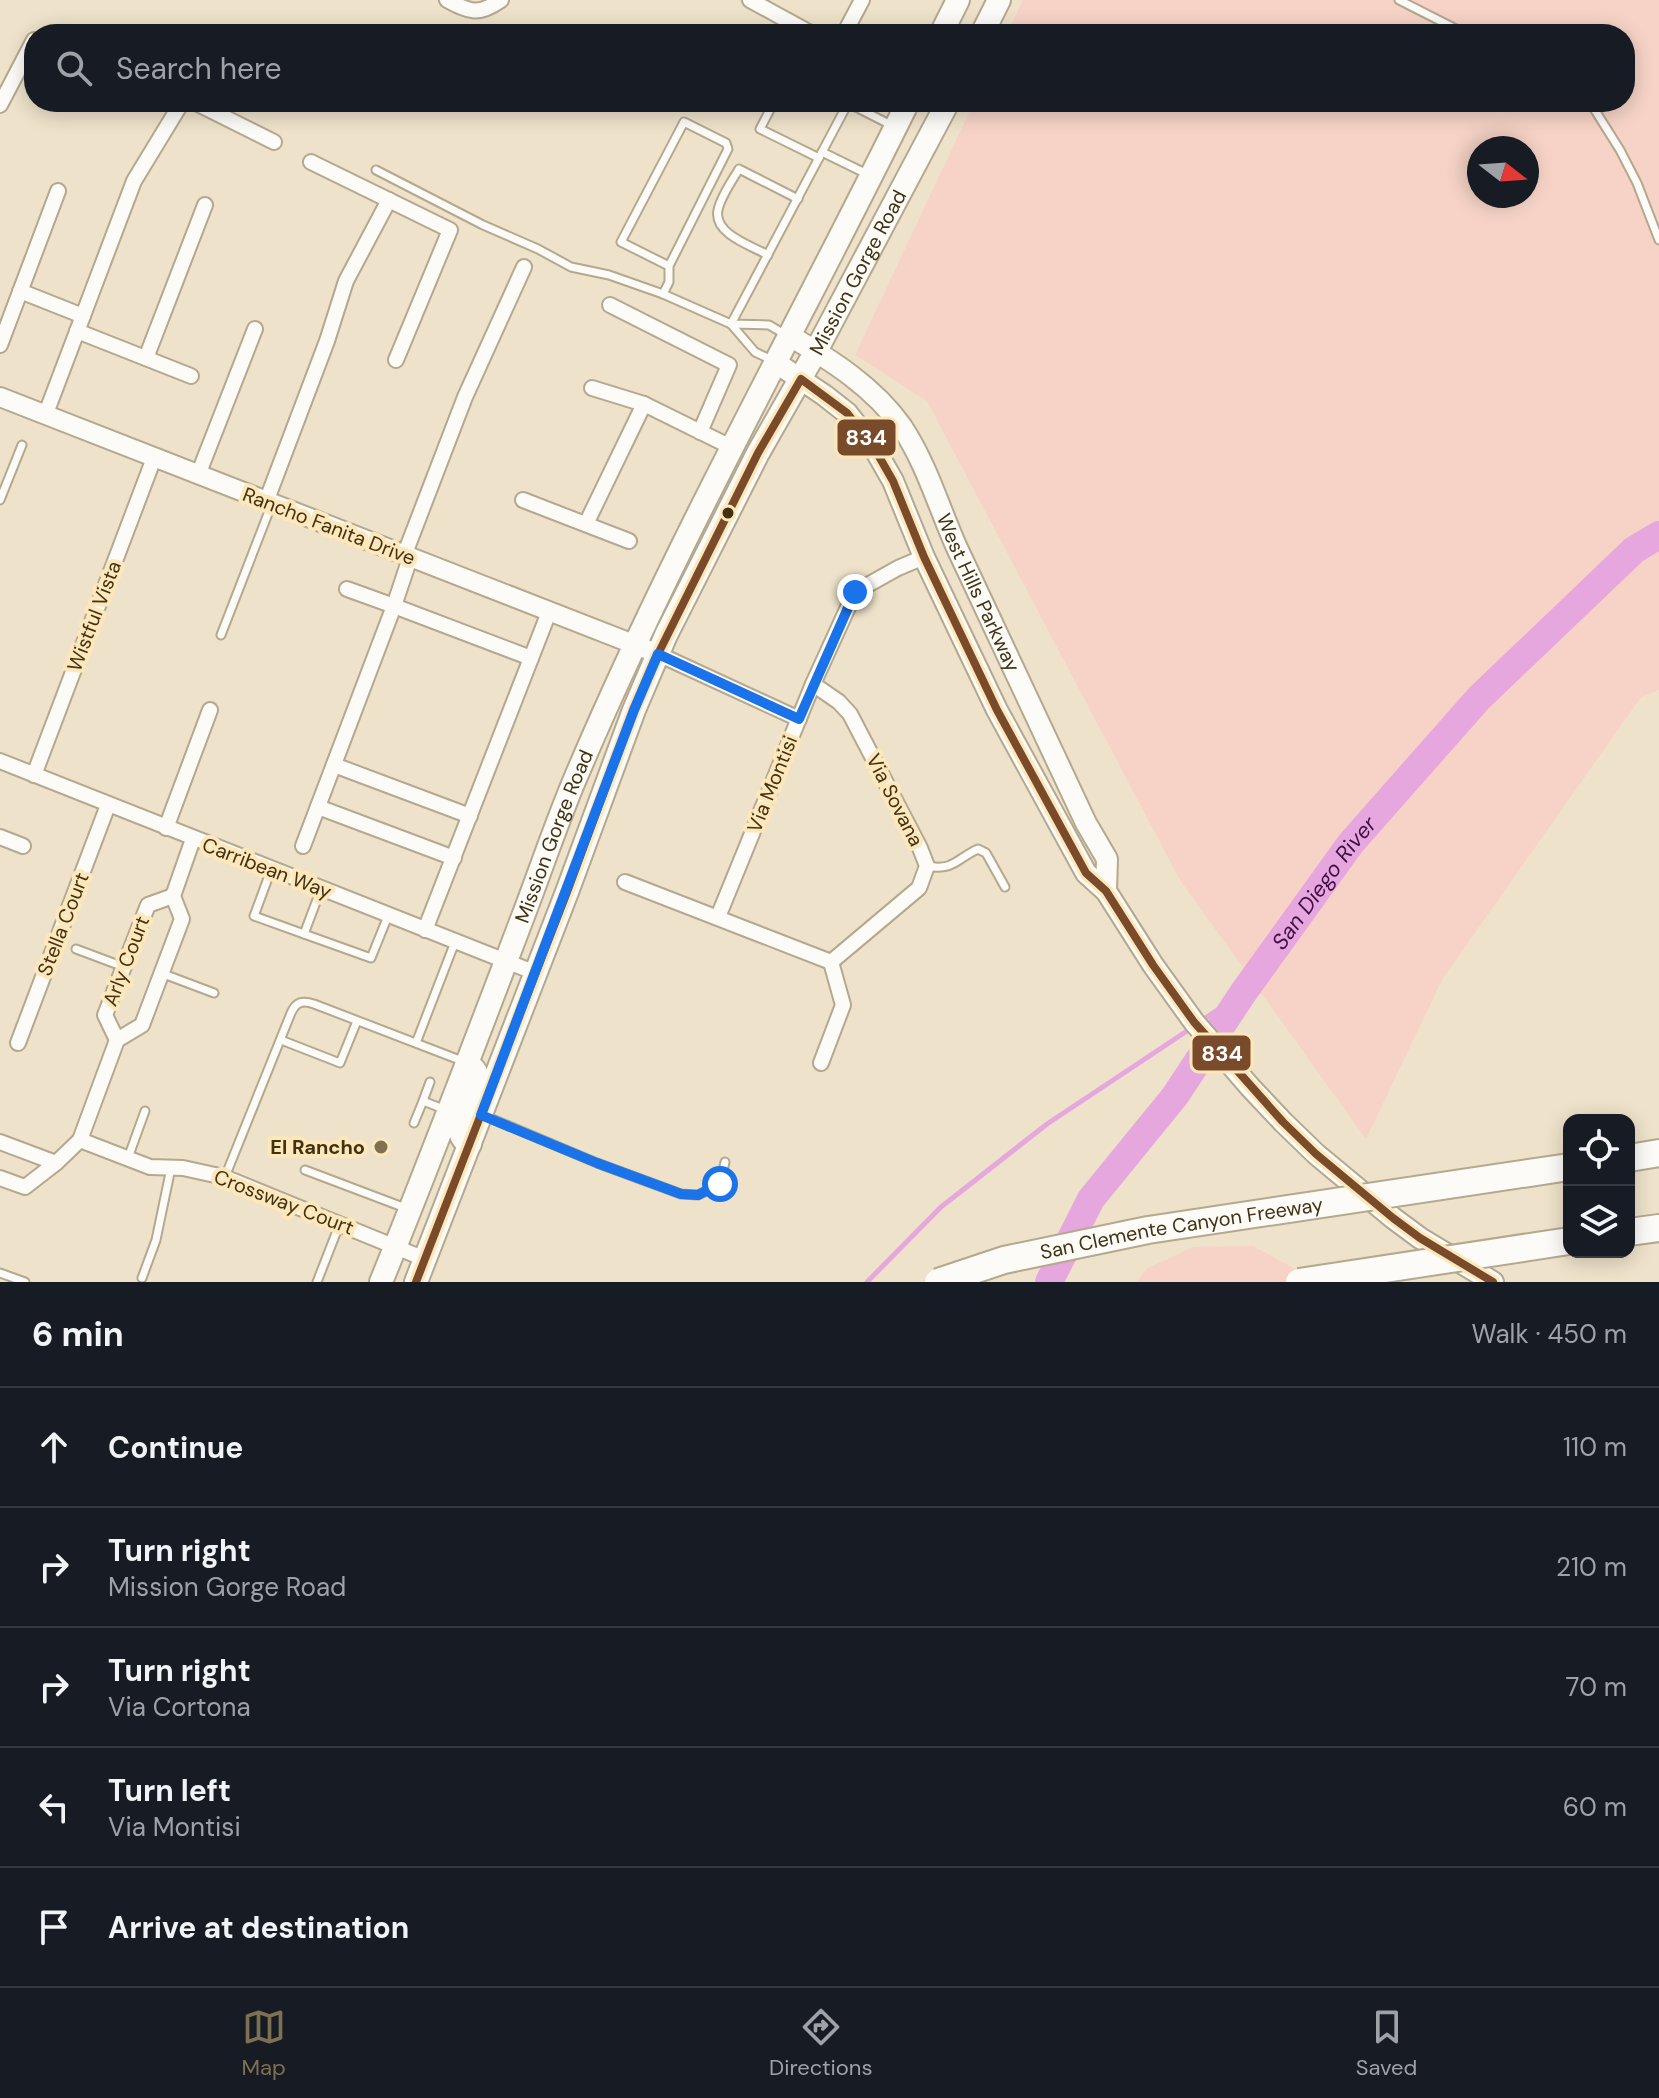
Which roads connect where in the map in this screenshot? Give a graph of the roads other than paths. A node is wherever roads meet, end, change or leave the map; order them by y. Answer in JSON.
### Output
{"nodes":[{"id":1,"x":447,"y":0,"type":"edge"},
{"id":2,"x":501,"y":0,"type":"edge"},
{"id":3,"x":750,"y":0,"type":"edge"},
{"id":4,"x":862,"y":0,"type":"edge"},
{"id":5,"x":958,"y":0,"type":"edge"},
{"id":6,"x":999,"y":0,"type":"edge"},
{"id":7,"x":1399,"y":0,"type":"edge"},
{"id":8,"x":793,"y":24,"type":"edge"},
{"id":9,"x":849,"y":24,"type":"edge"},
{"id":10,"x":946,"y":24,"type":"edge"},
{"id":11,"x":987,"y":24,"type":"edge"},
{"id":12,"x":1446,"y":24,"type":"edge"},
{"id":13,"x":24,"y":60,"type":"edge"},
{"id":14,"x":0,"y":105,"type":"edge"},
{"id":15,"x":176,"y":112,"type":"edge"},
{"id":16,"x":214,"y":112,"type":"edge"},
{"id":17,"x":769,"y":112,"type":"edge"},
{"id":18,"x":842,"y":112,"type":"edge"},
{"id":19,"x":865,"y":112,"type":"edge"},
{"id":20,"x":903,"y":112,"type":"edge"},
{"id":21,"x":943,"y":112,"type":"edge"},
{"id":22,"x":1596,"y":112,"type":"edge"},
{"id":23,"x":895,"y":127,"type":"junction"},
{"id":24,"x":274,"y":142,"type":"dead end"},
{"id":25,"x":821,"y":155,"type":"junction"},
{"id":26,"x":311,"y":162,"type":"dead end"},
{"id":27,"x":376,"y":170,"type":"dead end"},
{"id":28,"x":871,"y":176,"type":"junction"},
{"id":29,"x":58,"y":191,"type":"dead end"},
{"id":30,"x":798,"y":199,"type":"junction"},
{"id":31,"x":389,"y":200,"type":"junction"},
{"id":32,"x":205,"y":205,"type":"dead end"},
{"id":33,"x":1659,"y":240,"type":"edge"},
{"id":34,"x":768,"y":255,"type":"junction"},
{"id":35,"x":669,"y":266,"type":"junction"},
{"id":36,"x":524,"y":267,"type":"dead end"},
{"id":37,"x":20,"y":291,"type":"junction"},
{"id":38,"x":663,"y":294,"type":"junction"},
{"id":39,"x":610,"y":305,"type":"dead end"},
{"id":40,"x":83,"y":316,"type":"junction"},
{"id":41,"x":731,"y":324,"type":"junction"},
{"id":42,"x":255,"y":329,"type":"dead end"},
{"id":43,"x":77,"y":331,"type":"junction"},
{"id":44,"x":790,"y":336,"type":"junction"},
{"id":45,"x":0,"y":345,"type":"edge"},
{"id":46,"x":816,"y":351,"type":"junction"},
{"id":47,"x":146,"y":358,"type":"junction"},
{"id":48,"x":396,"y":360,"type":"dead end"},
{"id":49,"x":775,"y":362,"type":"junction"},
{"id":50,"x":191,"y":376,"type":"dead end"},
{"id":51,"x":801,"y":379,"type":"junction"},
{"id":52,"x":592,"y":388,"type":"dead end"},
{"id":53,"x":0,"y":397,"type":"edge"},
{"id":54,"x":644,"y":404,"type":"junction"},
{"id":55,"x":45,"y":416,"type":"junction"},
{"id":56,"x":700,"y":432,"type":"junction"},
{"id":57,"x":22,"y":445,"type":"dead end"},
{"id":58,"x":731,"y":447,"type":"junction"},
{"id":59,"x":154,"y":458,"type":"junction"},
{"id":60,"x":198,"y":475,"type":"junction"},
{"id":61,"x":0,"y":500,"type":"edge"},
{"id":62,"x":523,"y":500,"type":"dead end"},
{"id":63,"x":269,"y":503,"type":"junction"},
{"id":64,"x":586,"y":524,"type":"junction"},
{"id":65,"x":629,"y":541,"type":"dead end"},
{"id":66,"x":407,"y":557,"type":"junction"},
{"id":67,"x":924,"y":557,"type":"junction"},
{"id":68,"x":347,"y":589,"type":"dead end"},
{"id":69,"x":394,"y":606,"type":"junction"},
{"id":70,"x":549,"y":612,"type":"junction"},
{"id":71,"x":221,"y":635,"type":"dead end"},
{"id":72,"x":635,"y":645,"type":"junction"},
{"id":73,"x":658,"y":654,"type":"junction"},
{"id":74,"x":531,"y":658,"type":"junction"},
{"id":75,"x":813,"y":684,"type":"junction"},
{"id":76,"x":210,"y":710,"type":"dead end"},
{"id":77,"x":799,"y":719,"type":"junction"},
{"id":78,"x":0,"y":761,"type":"edge"},
{"id":79,"x":334,"y":765,"type":"junction"},
{"id":80,"x":34,"y":775,"type":"junction"},
{"id":81,"x":108,"y":805,"type":"junction"},
{"id":82,"x":318,"y":807,"type":"junction"},
{"id":83,"x":470,"y":816,"type":"junction"},
{"id":84,"x":166,"y":828,"type":"junction"},
{"id":85,"x":0,"y":837,"type":"edge"},
{"id":86,"x":193,"y":839,"type":"junction"},
{"id":87,"x":23,"y":846,"type":"dead end"},
{"id":88,"x":303,"y":846,"type":"dead end"},
{"id":89,"x":454,"y":858,"type":"junction"},
{"id":90,"x":927,"y":866,"type":"junction"},
{"id":91,"x":271,"y":870,"type":"junction"},
{"id":92,"x":625,"y":882,"type":"dead end"},
{"id":93,"x":1005,"y":887,"type":"dead end"},
{"id":94,"x":321,"y":889,"type":"junction"},
{"id":95,"x":1106,"y":891,"type":"junction"},
{"id":96,"x":173,"y":896,"type":"junction"},
{"id":97,"x":388,"y":916,"type":"junction"},
{"id":98,"x":718,"y":917,"type":"junction"},
{"id":99,"x":425,"y":930,"type":"junction"},
{"id":100,"x":304,"y":934,"type":"junction"},
{"id":101,"x":455,"y":942,"type":"junction"},
{"id":102,"x":76,"y":949,"type":"dead end"},
{"id":103,"x":506,"y":962,"type":"junction"},
{"id":104,"x":831,"y":962,"type":"junction"},
{"id":105,"x":124,"y":967,"type":"junction"},
{"id":106,"x":161,"y":973,"type":"junction"},
{"id":107,"x":536,"y":973,"type":"junction"},
{"id":108,"x":214,"y":993,"type":"dead end"},
{"id":109,"x":357,"y":1021,"type":"junction"},
{"id":110,"x":117,"y":1040,"type":"junction"},
{"id":111,"x":281,"y":1040,"type":"junction"},
{"id":112,"x":18,"y":1043,"type":"dead end"},
{"id":113,"x":416,"y":1043,"type":"junction"},
{"id":114,"x":467,"y":1063,"type":"junction"},
{"id":115,"x":821,"y":1063,"type":"dead end"},
{"id":116,"x":430,"y":1082,"type":"dead end"},
{"id":117,"x":423,"y":1101,"type":"junction"},
{"id":118,"x":145,"y":1111,"type":"dead end"},
{"id":119,"x":448,"y":1111,"type":"junction"},
{"id":120,"x":481,"y":1115,"type":"junction"},
{"id":121,"x":414,"y":1123,"type":"dead end"},
{"id":122,"x":80,"y":1140,"type":"junction"},
{"id":123,"x":0,"y":1142,"type":"edge"},
{"id":124,"x":470,"y":1144,"type":"junction"},
{"id":125,"x":1659,"y":1153,"type":"edge"},
{"id":126,"x":1635,"y":1157,"type":"edge"},
{"id":127,"x":127,"y":1158,"type":"junction"},
{"id":128,"x":725,"y":1162,"type":"dead end"},
{"id":129,"x":51,"y":1166,"type":"junction"},
{"id":130,"x":171,"y":1168,"type":"junction"},
{"id":131,"x":1563,"y":1168,"type":"edge"},
{"id":132,"x":305,"y":1170,"type":"dead end"},
{"id":133,"x":224,"y":1177,"type":"junction"},
{"id":134,"x":0,"y":1178,"type":"edge"},
{"id":135,"x":410,"y":1210,"type":"junction"},
{"id":136,"x":340,"y":1223,"type":"junction"},
{"id":137,"x":1659,"y":1228,"type":"edge"},
{"id":138,"x":1635,"y":1231,"type":"edge"},
{"id":139,"x":1563,"y":1242,"type":"edge"},
{"id":140,"x":395,"y":1247,"type":"junction"},
{"id":141,"x":425,"y":1259,"type":"junction"},
{"id":142,"x":0,"y":1273,"type":"edge"},
{"id":143,"x":142,"y":1278,"type":"dead end"},
{"id":144,"x":25,"y":1282,"type":"edge"},
{"id":145,"x":317,"y":1282,"type":"edge"},
{"id":146,"x":381,"y":1282,"type":"edge"},
{"id":147,"x":416,"y":1282,"type":"edge"},
{"id":148,"x":938,"y":1282,"type":"edge"},
{"id":149,"x":1299,"y":1282,"type":"edge"},
{"id":150,"x":1493,"y":1282,"type":"edge"}],
"edges":[{"from":1,"to":2,"type":"street"},
{"from":3,"to":8,"type":"street"},
{"from":4,"to":9,"type":"street"},
{"from":5,"to":10,"type":"main road"},
{"from":6,"to":11,"type":"main road"},
{"from":7,"to":12,"type":"lane"},
{"from":13,"to":14,"type":"street"},
{"from":15,"to":40,"type":"street"},
{"from":16,"to":24,"type":"street"},
{"from":17,"to":25,"type":"lane"},
{"from":18,"to":25,"type":"lane"},
{"from":19,"to":23,"type":"lane"},
{"from":20,"to":23,"type":"main road","name":"Mission Gorge Road"},
{"from":21,"to":46,"type":"main road","name":"Mission Gorge Road"},
{"from":22,"to":33,"type":"lane"},
{"from":23,"to":28,"type":"main road","name":"Mission Gorge Road"},
{"from":25,"to":28,"type":"lane"},
{"from":25,"to":30,"type":"lane"},
{"from":26,"to":31,"type":"street"},
{"from":27,"to":38,"type":"lane"},
{"from":28,"to":44,"type":"main road","name":"Mission Gorge Road"},
{"from":29,"to":37,"type":"street"},
{"from":30,"to":34,"type":"lane"},
{"from":30,"to":34,"type":"lane"},
{"from":31,"to":48,"type":"street"},
{"from":31,"to":63,"type":"street"},
{"from":32,"to":47,"type":"street"},
{"from":34,"to":41,"type":"lane"},
{"from":35,"to":35,"type":"lane"},
{"from":35,"to":38,"type":"lane"},
{"from":36,"to":66,"type":"street"},
{"from":37,"to":40,"type":"street"},
{"from":37,"to":45,"type":"street"},
{"from":38,"to":41,"type":"lane"},
{"from":39,"to":56,"type":"street"},
{"from":40,"to":43,"type":"street"},
{"from":41,"to":44,"type":"lane"},
{"from":41,"to":49,"type":"lane"},
{"from":42,"to":60,"type":"street"},
{"from":43,"to":47,"type":"street"},
{"from":43,"to":55,"type":"street"},
{"from":44,"to":46,"type":"main road","name":"West Hills Parkway"},
{"from":44,"to":49,"type":"main road","name":"Mission Gorge Road"},
{"from":46,"to":51,"type":"main road","name":"Mission Gorge Road"},
{"from":46,"to":95,"type":"main road","name":"West Hills Parkway"},
{"from":47,"to":50,"type":"street"},
{"from":49,"to":51,"type":"main road","name":"West Hills Parkway"},
{"from":49,"to":58,"type":"main road","name":"Mission Gorge Road"},
{"from":51,"to":67,"type":"main road","name":"West Hills Parkway"},
{"from":51,"to":73,"type":"main road","name":"Mission Gorge Road"},
{"from":52,"to":54,"type":"street"},
{"from":53,"to":55,"type":"street","name":"Rancho Fanita Drive"},
{"from":54,"to":56,"type":"street"},
{"from":54,"to":64,"type":"street"},
{"from":55,"to":59,"type":"street","name":"Rancho Fanita Drive"},
{"from":56,"to":58,"type":"street"},
{"from":57,"to":61,"type":"lane"},
{"from":58,"to":72,"type":"main road","name":"Mission Gorge Road"},
{"from":59,"to":60,"type":"street","name":"Rancho Fanita Drive"},
{"from":59,"to":80,"type":"street","name":"Wistful Vista"},
{"from":60,"to":63,"type":"street","name":"Rancho Fanita Drive"},
{"from":62,"to":64,"type":"street"},
{"from":63,"to":66,"type":"street","name":"Rancho Fanita Drive"},
{"from":63,"to":71,"type":"lane"},
{"from":64,"to":65,"type":"street"},
{"from":66,"to":69,"type":"street"},
{"from":66,"to":70,"type":"street","name":"Rancho Fanita Drive"},
{"from":67,"to":75,"type":"street","name":"Via Montisi"},
{"from":67,"to":95,"type":"main road","name":"West Hills Parkway"},
{"from":68,"to":69,"type":"street"},
{"from":69,"to":74,"type":"street"},
{"from":69,"to":79,"type":"street"},
{"from":70,"to":72,"type":"street","name":"Rancho Fanita Drive"},
{"from":70,"to":74,"type":"street"},
{"from":72,"to":73,"type":"street","name":"Rancho Fanita Drive"},
{"from":72,"to":103,"type":"main road","name":"Mission Gorge Road"},
{"from":73,"to":77,"type":"street"},
{"from":73,"to":107,"type":"main road","name":"Mission Gorge Road"},
{"from":74,"to":83,"type":"street"},
{"from":75,"to":77,"type":"street","name":"Via Montisi"},
{"from":75,"to":90,"type":"street","name":"Via Sovana"},
{"from":76,"to":84,"type":"street"},
{"from":77,"to":98,"type":"street","name":"Via Montisi"},
{"from":78,"to":80,"type":"street","name":"Carribean Way"},
{"from":79,"to":82,"type":"street"},
{"from":79,"to":83,"type":"street"},
{"from":80,"to":81,"type":"street","name":"Carribean Way"},
{"from":81,"to":84,"type":"street","name":"Carribean Way"},
{"from":81,"to":112,"type":"street","name":"Stella Court"},
{"from":82,"to":88,"type":"street"},
{"from":82,"to":89,"type":"street"},
{"from":83,"to":89,"type":"street"},
{"from":84,"to":86,"type":"street","name":"Carribean Way"},
{"from":85,"to":87,"type":"street"},
{"from":86,"to":91,"type":"street","name":"Carribean Way"},
{"from":86,"to":96,"type":"street","name":"Arly Court"},
{"from":89,"to":99,"type":"street"},
{"from":90,"to":93,"type":"lane"},
{"from":90,"to":104,"type":"street","name":"Via Sovana"},
{"from":91,"to":94,"type":"street","name":"Carribean Way"},
{"from":91,"to":100,"type":"lane"},
{"from":92,"to":98,"type":"street"},
{"from":94,"to":97,"type":"street","name":"Carribean Way"},
{"from":94,"to":100,"type":"lane"},
{"from":95,"to":150,"type":"main road","name":"West Hills Parkway"},
{"from":96,"to":105,"type":"street","name":"Arly Court"},
{"from":96,"to":106,"type":"street","name":"Arly Court"},
{"from":97,"to":99,"type":"street","name":"Carribean Way"},
{"from":97,"to":100,"type":"lane"},
{"from":98,"to":104,"type":"street"},
{"from":99,"to":101,"type":"street","name":"Carribean Way"},
{"from":101,"to":103,"type":"street","name":"Carribean Way"},
{"from":101,"to":113,"type":"lane"},
{"from":102,"to":105,"type":"lane"},
{"from":103,"to":107,"type":"street","name":"Carribean Way"},
{"from":103,"to":114,"type":"main road","name":"Mission Gorge Road"},
{"from":104,"to":115,"type":"street"},
{"from":105,"to":110,"type":"street","name":"Arly Court"},
{"from":106,"to":108,"type":"lane"},
{"from":106,"to":110,"type":"street","name":"Arly Court"},
{"from":107,"to":120,"type":"main road","name":"Mission Gorge Road"},
{"from":109,"to":111,"type":"lane"},
{"from":109,"to":111,"type":"lane"},
{"from":109,"to":113,"type":"lane"},
{"from":110,"to":122,"type":"street","name":"Arly Court"},
{"from":111,"to":133,"type":"lane"},
{"from":113,"to":114,"type":"lane"},
{"from":114,"to":119,"type":"main road","name":"Mission Gorge Road"},
{"from":114,"to":124,"type":"main road"},
{"from":116,"to":117,"type":"lane"},
{"from":117,"to":119,"type":"lane"},
{"from":117,"to":121,"type":"lane"},
{"from":118,"to":127,"type":"lane"},
{"from":119,"to":135,"type":"main road","name":"Mission Gorge Road"},
{"from":120,"to":124,"type":"main road","name":"Mission Gorge Road"},
{"from":120,"to":128,"type":"lane"},
{"from":122,"to":127,"type":"street","name":"Crossway Court"},
{"from":122,"to":129,"type":"street"},
{"from":123,"to":129,"type":"street"},
{"from":124,"to":141,"type":"main road","name":"Mission Gorge Road"},
{"from":125,"to":126,"type":"highway"},
{"from":127,"to":130,"type":"street","name":"Crossway Court"},
{"from":129,"to":134,"type":"street"},
{"from":130,"to":133,"type":"street","name":"Crossway Court"},
{"from":130,"to":143,"type":"lane"},
{"from":131,"to":148,"type":"highway","name":"San Clemente Canyon Freeway","bridge":true},
{"from":132,"to":135,"type":"lane"},
{"from":133,"to":136,"type":"street","name":"Crossway Court"},
{"from":135,"to":140,"type":"main road","name":"Mission Gorge Road"},
{"from":136,"to":140,"type":"street","name":"Crossway Court"},
{"from":136,"to":145,"type":"lane"},
{"from":137,"to":138,"type":"highway"},
{"from":139,"to":149,"type":"highway","bridge":true},
{"from":140,"to":141,"type":"street","name":"Crossway Court"},
{"from":140,"to":146,"type":"main road","name":"Mission Gorge Road"},
{"from":141,"to":147,"type":"main road","name":"Mission Gorge Road"},
{"from":142,"to":144,"type":"lane"}]}
